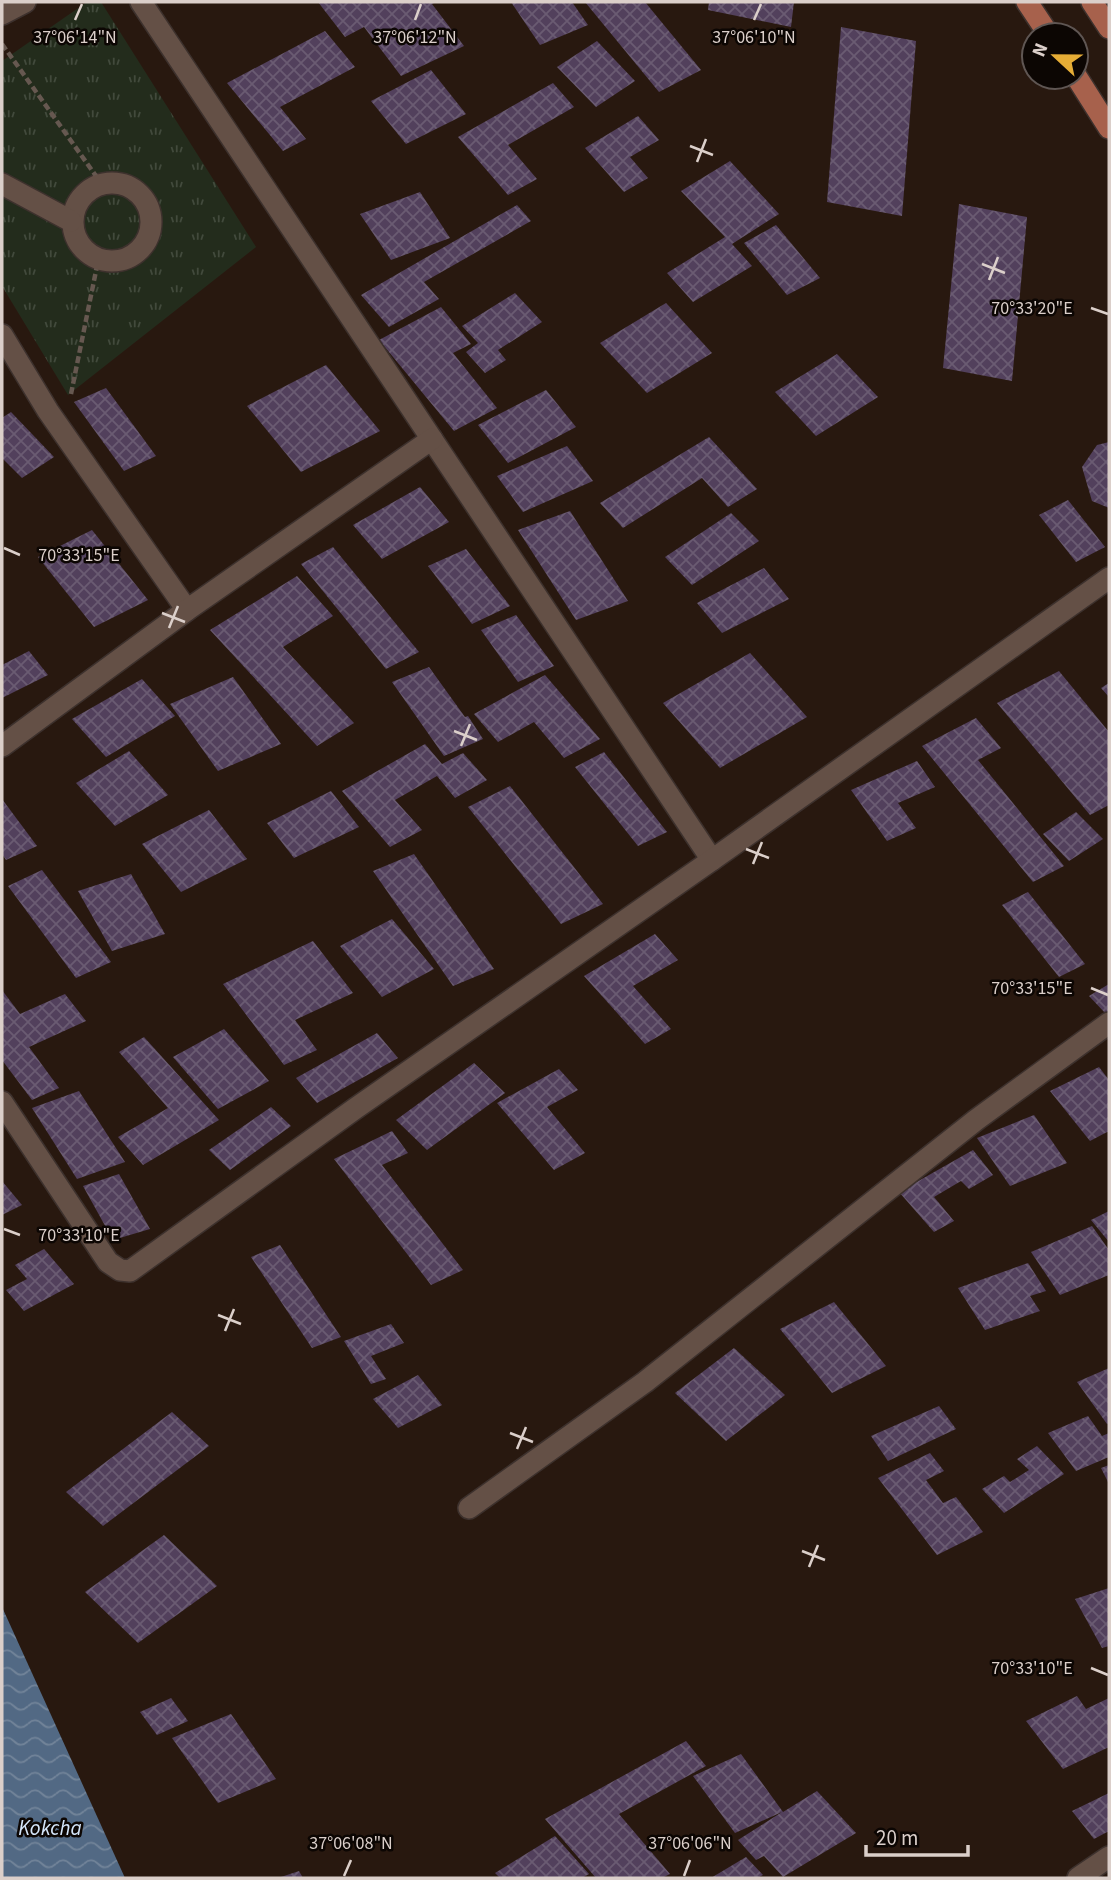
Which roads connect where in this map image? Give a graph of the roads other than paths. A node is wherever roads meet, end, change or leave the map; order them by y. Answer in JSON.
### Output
{"nodes":[{"id":1,"x":25,"y":2,"type":"edge"},
{"id":2,"x":141,"y":2,"type":"edge"},
{"id":3,"x":1027,"y":2,"type":"edge"},
{"id":4,"x":1092,"y":2,"type":"edge"},
{"id":5,"x":2,"y":14,"type":"edge"},
{"id":6,"x":1040,"y":21,"type":"edge"},
{"id":7,"x":1109,"y":28,"type":"edge"},
{"id":8,"x":1086,"y":91,"type":"edge"},
{"id":9,"x":1109,"y":128,"type":"edge"},
{"id":10,"x":2,"y":184,"type":"edge"},
{"id":11,"x":71,"y":221,"type":"junction"},
{"id":12,"x":2,"y":335,"type":"edge"},
{"id":13,"x":432,"y":439,"type":"junction"},
{"id":14,"x":1109,"y":578,"type":"edge"},
{"id":15,"x":187,"y":610,"type":"junction"},
{"id":16,"x":2,"y":747,"type":"edge"},
{"id":17,"x":712,"y":860,"type":"junction"},
{"id":18,"x":1109,"y":1023,"type":"edge"},
{"id":19,"x":2,"y":1102,"type":"edge"},
{"id":20,"x":469,"y":1508,"type":"dead end"},
{"id":21,"x":1109,"y":1857,"type":"edge"},
{"id":22,"x":1078,"y":1878,"type":"edge"}],
"edges":[{"from":1,"to":5,"type":"street"},
{"from":2,"to":13,"type":"street"},
{"from":3,"to":6,"type":"main road"},
{"from":4,"to":7,"type":"main road"},
{"from":8,"to":9,"type":"main road"},
{"from":10,"to":11,"type":"street"},
{"from":11,"to":11,"type":"street"},
{"from":12,"to":15,"type":"street"},
{"from":13,"to":15,"type":"street"},
{"from":13,"to":17,"type":"street"},
{"from":14,"to":17,"type":"street"},
{"from":15,"to":16,"type":"street"},
{"from":17,"to":19,"type":"street"},
{"from":18,"to":20,"type":"street"},
{"from":21,"to":22,"type":"street"}]}
